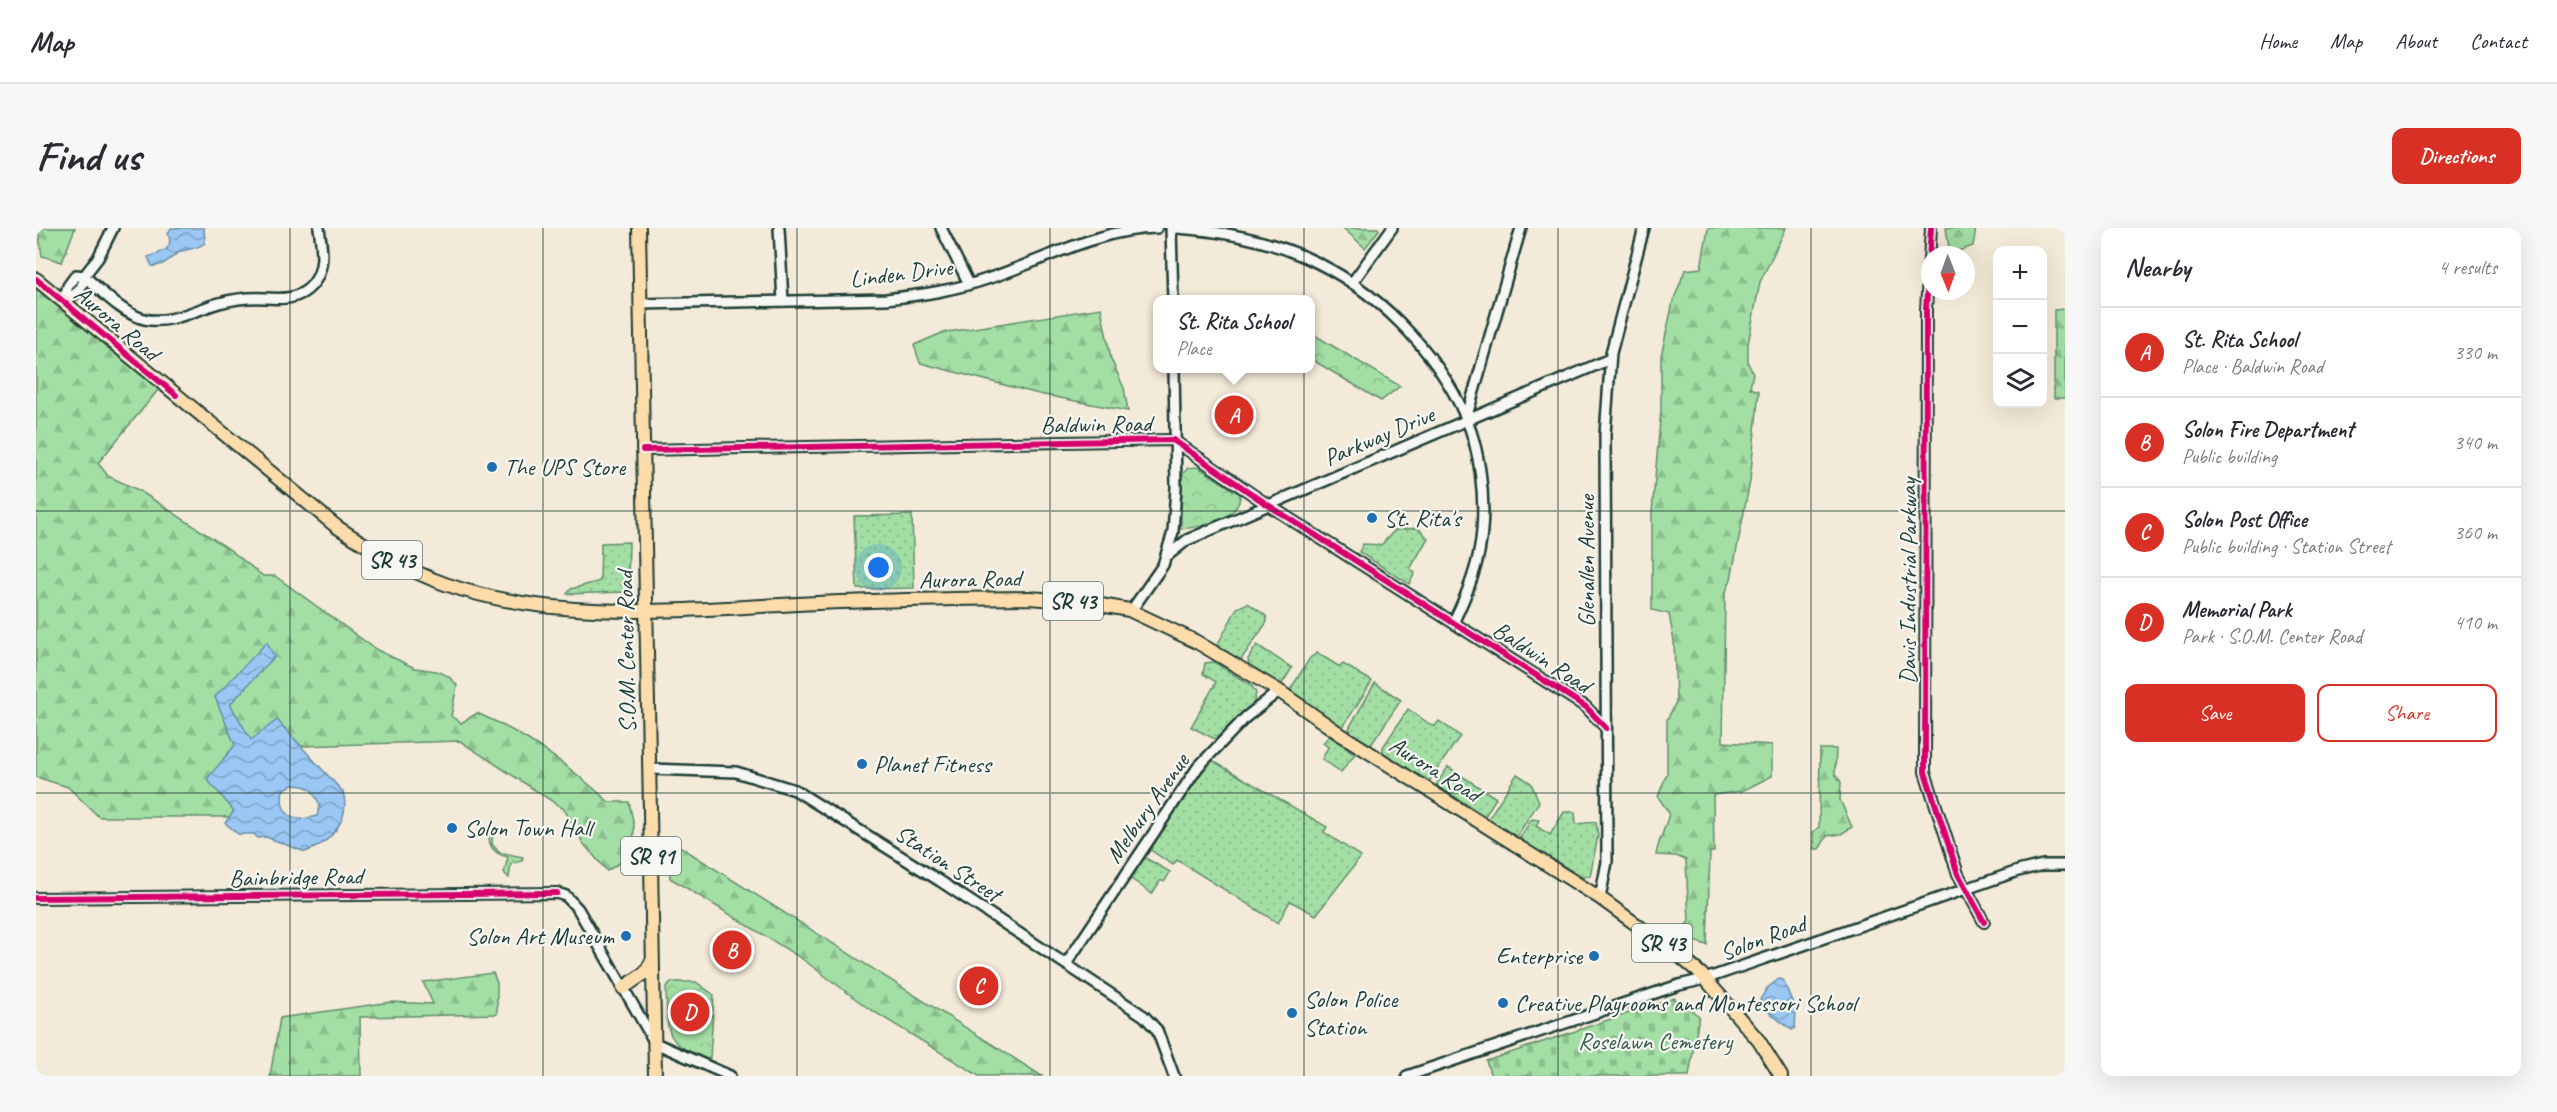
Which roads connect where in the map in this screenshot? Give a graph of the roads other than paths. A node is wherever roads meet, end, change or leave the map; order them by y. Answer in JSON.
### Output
{"nodes":[{"id":1,"x":113,"y":228,"type":"edge"},
{"id":2,"x":319,"y":228,"type":"edge"},
{"id":3,"x":639,"y":228,"type":"edge"},
{"id":4,"x":780,"y":228,"type":"edge"},
{"id":5,"x":941,"y":228,"type":"edge"},
{"id":6,"x":1133,"y":228,"type":"edge"},
{"id":7,"x":1157,"y":228,"type":"edge"},
{"id":8,"x":1171,"y":228,"type":"edge"},
{"id":9,"x":1177,"y":228,"type":"edge"},
{"id":10,"x":1392,"y":228,"type":"edge"},
{"id":11,"x":1521,"y":228,"type":"edge"},
{"id":12,"x":1644,"y":228,"type":"edge"},
{"id":13,"x":1931,"y":228,"type":"edge"},
{"id":14,"x":1204,"y":229,"type":"edge"},
{"id":15,"x":84,"y":276,"type":"junction"},
{"id":16,"x":36,"y":279,"type":"edge"},
{"id":17,"x":1352,"y":283,"type":"junction"},
{"id":18,"x":969,"y":284,"type":"junction"},
{"id":19,"x":1173,"y":295,"type":"edge"},
{"id":20,"x":783,"y":301,"type":"junction"},
{"id":21,"x":63,"y":302,"type":"junction"},
{"id":22,"x":640,"y":304,"type":"junction"},
{"id":23,"x":1610,"y":359,"type":"junction"},
{"id":24,"x":1174,"y":373,"type":"edge"},
{"id":25,"x":1466,"y":419,"type":"junction"},
{"id":26,"x":1173,"y":440,"type":"junction"},
{"id":27,"x":643,"y":450,"type":"junction"},
{"id":28,"x":1268,"y":505,"type":"junction"},
{"id":29,"x":1167,"y":556,"type":"junction"},
{"id":30,"x":646,"y":610,"type":"junction"},
{"id":31,"x":1131,"y":611,"type":"junction"},
{"id":32,"x":1454,"y":621,"type":"junction"},
{"id":33,"x":1279,"y":691,"type":"junction"},
{"id":34,"x":1606,"y":728,"type":"junction"},
{"id":35,"x":650,"y":769,"type":"junction"},
{"id":36,"x":2065,"y":865,"type":"edge"},
{"id":37,"x":1965,"y":889,"type":"junction"},
{"id":38,"x":36,"y":898,"type":"edge"},
{"id":39,"x":1600,"y":898,"type":"junction"},
{"id":40,"x":1984,"y":922,"type":"dead end"},
{"id":41,"x":653,"y":960,"type":"junction"},
{"id":42,"x":1066,"y":964,"type":"junction"},
{"id":43,"x":1706,"y":979,"type":"junction"},
{"id":44,"x":622,"y":988,"type":"junction"},
{"id":45,"x":654,"y":1043,"type":"junction"},
{"id":46,"x":655,"y":1076,"type":"edge"},
{"id":47,"x":730,"y":1076,"type":"edge"},
{"id":48,"x":1174,"y":1076,"type":"edge"},
{"id":49,"x":1407,"y":1076,"type":"edge"},
{"id":50,"x":1781,"y":1076,"type":"edge"}],
"edges":[{"from":1,"to":15,"type":"street"},
{"from":2,"to":15,"type":"street"},
{"from":3,"to":22,"type":"main road","name":"S.O.M. Center Road","number":"SR 91"},
{"from":4,"to":20,"type":"street"},
{"from":5,"to":18,"type":"street"},
{"from":6,"to":7,"type":"street","name":"Linden Drive"},
{"from":6,"to":18,"type":"street","name":"Linden Drive"},
{"from":8,"to":19,"type":"street"},
{"from":9,"to":14,"type":"street"},
{"from":10,"to":17,"type":"street"},
{"from":11,"to":25,"type":"street"},
{"from":12,"to":23,"type":"street","name":"Glenallen Avenue"},
{"from":13,"to":37,"type":"street","name":"Davis Industrial Parkway"},
{"from":14,"to":17,"type":"street"},
{"from":15,"to":21,"type":"street"},
{"from":16,"to":21,"type":"main road","name":"Aurora Road","number":"SR 43"},
{"from":17,"to":25,"type":"street"},
{"from":18,"to":20,"type":"street","name":"Linden Drive"},
{"from":20,"to":22,"type":"street","name":"Linden Drive"},
{"from":21,"to":30,"type":"main road","name":"Aurora Road","number":"SR 43"},
{"from":22,"to":27,"type":"main road","name":"S.O.M. Center Road","number":"SR 91"},
{"from":23,"to":25,"type":"street","name":"Parkway Drive"},
{"from":23,"to":34,"type":"street","name":"Glenallen Avenue"},
{"from":24,"to":26,"type":"street"},
{"from":25,"to":28,"type":"street","name":"Parkway Drive"},
{"from":25,"to":32,"type":"street"},
{"from":26,"to":27,"type":"street","name":"Baldwin Road"},
{"from":26,"to":28,"type":"street","name":"Baldwin Road"},
{"from":26,"to":29,"type":"street"},
{"from":27,"to":30,"type":"main road","name":"S.O.M. Center Road","number":"SR 91"},
{"from":28,"to":29,"type":"street","name":"Parkway Drive"},
{"from":28,"to":32,"type":"street","name":"Baldwin Road"},
{"from":29,"to":31,"type":"street"},
{"from":30,"to":31,"type":"main road","name":"Aurora Road","number":"SR 43"},
{"from":30,"to":35,"type":"main road","name":"S.O.M. Center Road","number":"SR 91"},
{"from":31,"to":33,"type":"main road","name":"Aurora Road","number":"SR 43"},
{"from":32,"to":34,"type":"street","name":"Baldwin Road"},
{"from":33,"to":39,"type":"main road","name":"Aurora Road","number":"SR 43"},
{"from":33,"to":42,"type":"street","name":"Melbury Avenue"},
{"from":34,"to":39,"type":"street","name":"Glenallen Avenue"},
{"from":35,"to":41,"type":"main road","name":"S.O.M. Center Road","number":"SR 91"},
{"from":35,"to":42,"type":"street","name":"Station Street"},
{"from":36,"to":37,"type":"street","name":"Solon Road"},
{"from":37,"to":40,"type":"street","name":"Davis Industrial Parkway"},
{"from":37,"to":43,"type":"street","name":"Solon Road"},
{"from":38,"to":44,"type":"street","name":"Bainbridge Road"},
{"from":39,"to":43,"type":"main road","name":"Aurora Road","number":"SR 43"},
{"from":41,"to":44,"type":"main road"},
{"from":41,"to":45,"type":"main road","name":"S.O.M. Center Road","number":"SR 91"},
{"from":42,"to":48,"type":"street","name":"Station Street"},
{"from":43,"to":49,"type":"street","name":"Solon Road"},
{"from":43,"to":50,"type":"main road","name":"Aurora Road","number":"SR 43"},
{"from":44,"to":45,"type":"street","name":"Bainbridge Road"},
{"from":45,"to":46,"type":"main road","name":"S.O.M. Center Road","number":"SR 91"},
{"from":45,"to":47,"type":"street"}]}
